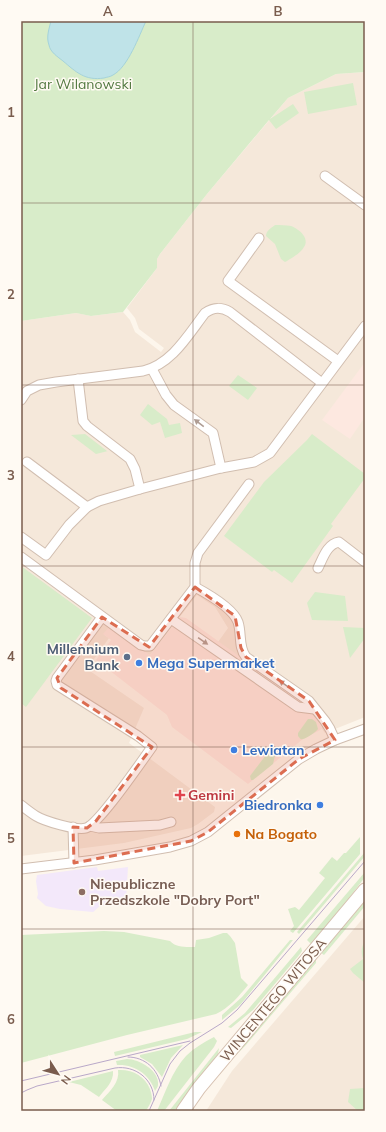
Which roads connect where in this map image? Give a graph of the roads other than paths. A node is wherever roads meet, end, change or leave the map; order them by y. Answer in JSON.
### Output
{"nodes":[{"id":1,"x":325,"y":176,"type":"dead end"},
{"id":2,"x":365,"y":205,"type":"edge"},
{"id":3,"x":259,"y":238,"type":"dead end"},
{"id":4,"x":365,"y":326,"type":"edge"},
{"id":5,"x":338,"y":362,"type":"junction"},
{"id":6,"x":152,"y":369,"type":"junction"},
{"id":7,"x":78,"y":379,"type":"junction"},
{"id":8,"x":322,"y":383,"type":"junction"},
{"id":9,"x":21,"y":400,"type":"edge"},
{"id":10,"x":27,"y":462,"type":"dead end"},
{"id":11,"x":221,"y":468,"type":"junction"},
{"id":12,"x":249,"y":484,"type":"dead end"},
{"id":13,"x":140,"y":489,"type":"junction"},
{"id":14,"x":87,"y":506,"type":"junction"},
{"id":15,"x":21,"y":536,"type":"edge"},
{"id":16,"x":21,"y":557,"type":"edge"},
{"id":17,"x":365,"y":562,"type":"edge"},
{"id":18,"x":318,"y":568,"type":"dead end"},
{"id":19,"x":195,"y":587,"type":"junction"},
{"id":20,"x":102,"y":617,"type":"junction"},
{"id":21,"x":171,"y":619,"type":"junction"},
{"id":22,"x":314,"y":708,"type":"junction"},
{"id":23,"x":365,"y":729,"type":"edge"},
{"id":24,"x":335,"y":740,"type":"junction"},
{"id":25,"x":21,"y":805,"type":"edge"},
{"id":26,"x":171,"y":822,"type":"dead end"},
{"id":27,"x":90,"y":826,"type":"junction"},
{"id":28,"x":73,"y":827,"type":"junction"},
{"id":29,"x":74,"y":863,"type":"junction"},
{"id":30,"x":21,"y":869,"type":"edge"},
{"id":31,"x":365,"y":890,"type":"edge"},
{"id":32,"x":183,"y":1111,"type":"edge"}],
"edges":[{"from":1,"to":2,"type":"street"},
{"from":3,"to":5,"type":"street"},
{"from":4,"to":5,"type":"street"},
{"from":5,"to":8,"type":"street"},
{"from":6,"to":7,"type":"street"},
{"from":6,"to":8,"type":"street"},
{"from":11,"to":6,"type":"street","one_way":true},
{"from":7,"to":9,"type":"street"},
{"from":7,"to":13,"type":"street"},
{"from":8,"to":11,"type":"street"},
{"from":10,"to":14,"type":"street"},
{"from":11,"to":13,"type":"street"},
{"from":12,"to":19,"type":"street"},
{"from":13,"to":14,"type":"street"},
{"from":14,"to":15,"type":"street"},
{"from":16,"to":20,"type":"street"},
{"from":17,"to":18,"type":"street"},
{"from":19,"to":21,"type":"street"},
{"from":22,"to":19,"type":"street","one_way":true},
{"from":20,"to":21,"type":"street"},
{"from":20,"to":27,"type":"street"},
{"from":21,"to":22,"type":"street","one_way":true},
{"from":22,"to":24,"type":"street"},
{"from":23,"to":24,"type":"street"},
{"from":24,"to":29,"type":"street"},
{"from":25,"to":28,"type":"street"},
{"from":26,"to":27,"type":"street"},
{"from":27,"to":28,"type":"street"},
{"from":28,"to":29,"type":"street"},
{"from":29,"to":30,"type":"street"},
{"from":31,"to":32,"type":"street","name":"WINCENTEGO WITOSA"}]}
